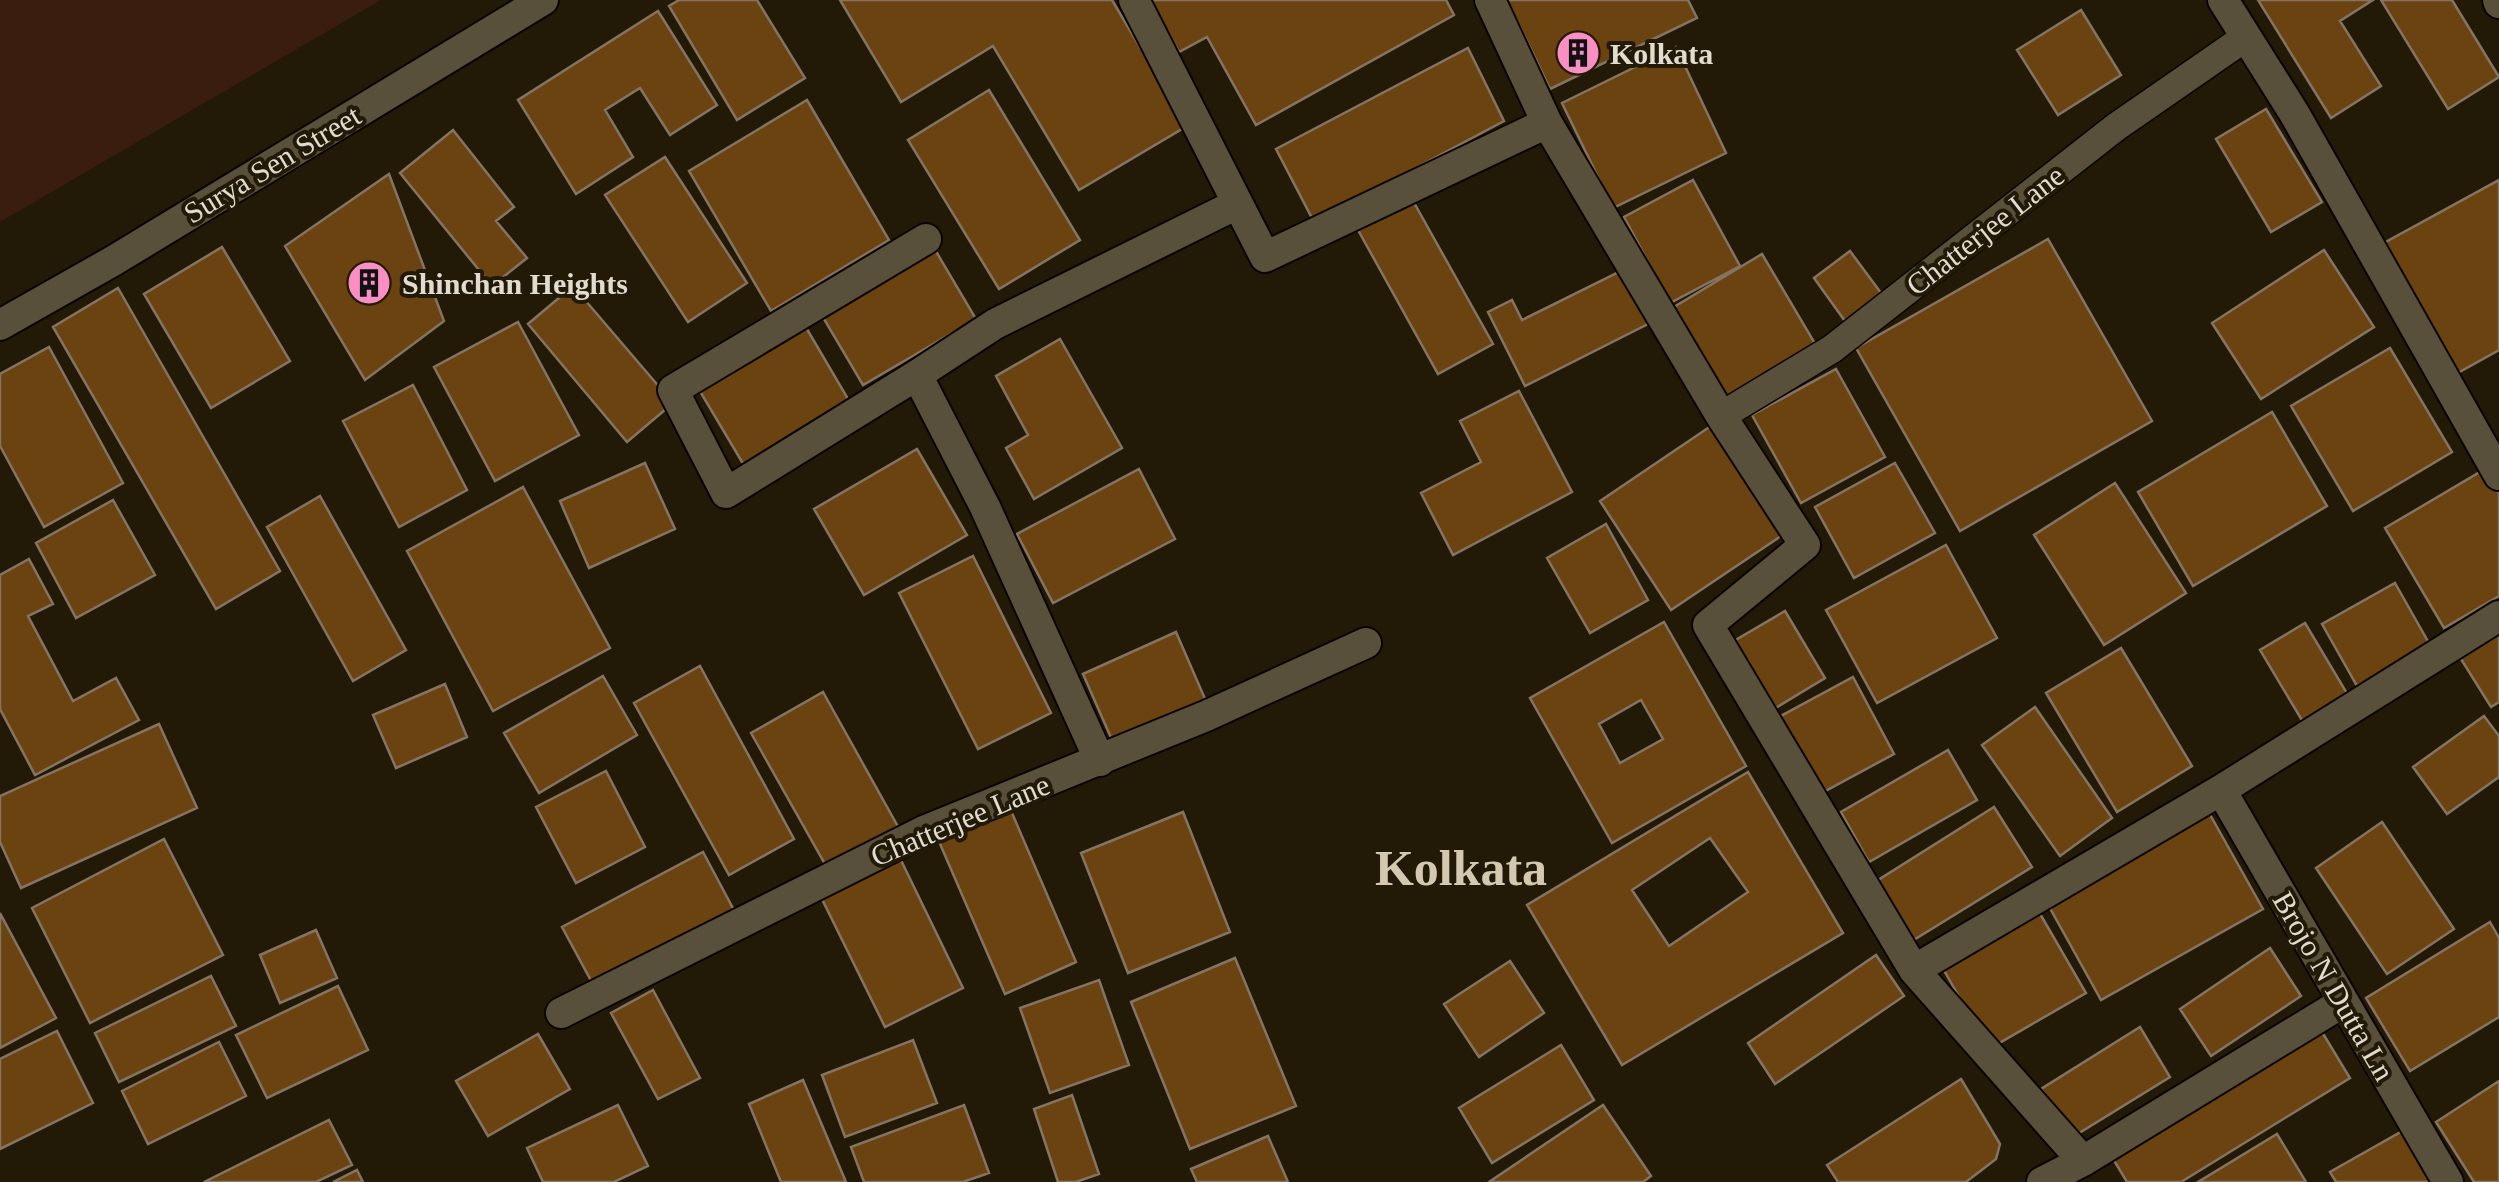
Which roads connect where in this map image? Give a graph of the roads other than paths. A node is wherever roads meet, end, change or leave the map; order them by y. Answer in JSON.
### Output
{"nodes":[{"id":1,"x":542,"y":0,"type":"edge"},
{"id":2,"x":1134,"y":0,"type":"edge"},
{"id":3,"x":1490,"y":0,"type":"edge"},
{"id":4,"x":2223,"y":0,"type":"edge"},
{"id":5,"x":2246,"y":37,"type":"junction"},
{"id":6,"x":1547,"y":123,"type":"junction"},
{"id":7,"x":1237,"y":204,"type":"junction"},
{"id":8,"x":926,"y":239,"type":"dead end"},
{"id":9,"x":0,"y":325,"type":"edge"},
{"id":10,"x":917,"y":375,"type":"junction"},
{"id":11,"x":1720,"y":416,"type":"junction"},
{"id":12,"x":2499,"y":474,"type":"edge"},
{"id":13,"x":2499,"y":616,"type":"edge"},
{"id":14,"x":1366,"y":643,"type":"dead end"},
{"id":15,"x":1100,"y":762,"type":"junction"},
{"id":16,"x":2221,"y":790,"type":"junction"},
{"id":17,"x":1914,"y":970,"type":"junction"},
{"id":18,"x":2342,"y":1003,"type":"junction"},
{"id":19,"x":562,"y":1013,"type":"dead end"},
{"id":20,"x":2083,"y":1162,"type":"junction"},
{"id":21,"x":2042,"y":1182,"type":"edge"},
{"id":22,"x":2448,"y":1182,"type":"edge"}],
"edges":[{"from":1,"to":9,"type":"street","name":"Surya Sen Street"},
{"from":2,"to":7,"type":"street"},
{"from":3,"to":6,"type":"street"},
{"from":4,"to":5,"type":"street"},
{"from":5,"to":11,"type":"lane","name":"Chatterjee Lane"},
{"from":5,"to":12,"type":"street"},
{"from":6,"to":7,"type":"street"},
{"from":6,"to":11,"type":"street"},
{"from":7,"to":10,"type":"street"},
{"from":8,"to":10,"type":"street"},
{"from":10,"to":15,"type":"street"},
{"from":11,"to":17,"type":"street"},
{"from":13,"to":16,"type":"street"},
{"from":14,"to":15,"type":"street","name":"Chatterjee Lane"},
{"from":15,"to":19,"type":"street","name":"Chatterjee Lane"},
{"from":16,"to":17,"type":"street"},
{"from":16,"to":18,"type":"street","name":"Brojo N Dutta Ln"},
{"from":17,"to":20,"type":"street"},
{"from":18,"to":20,"type":"street"},
{"from":18,"to":22,"type":"street","name":"Brojo N Dutta Ln"},
{"from":20,"to":21,"type":"street"}]}
